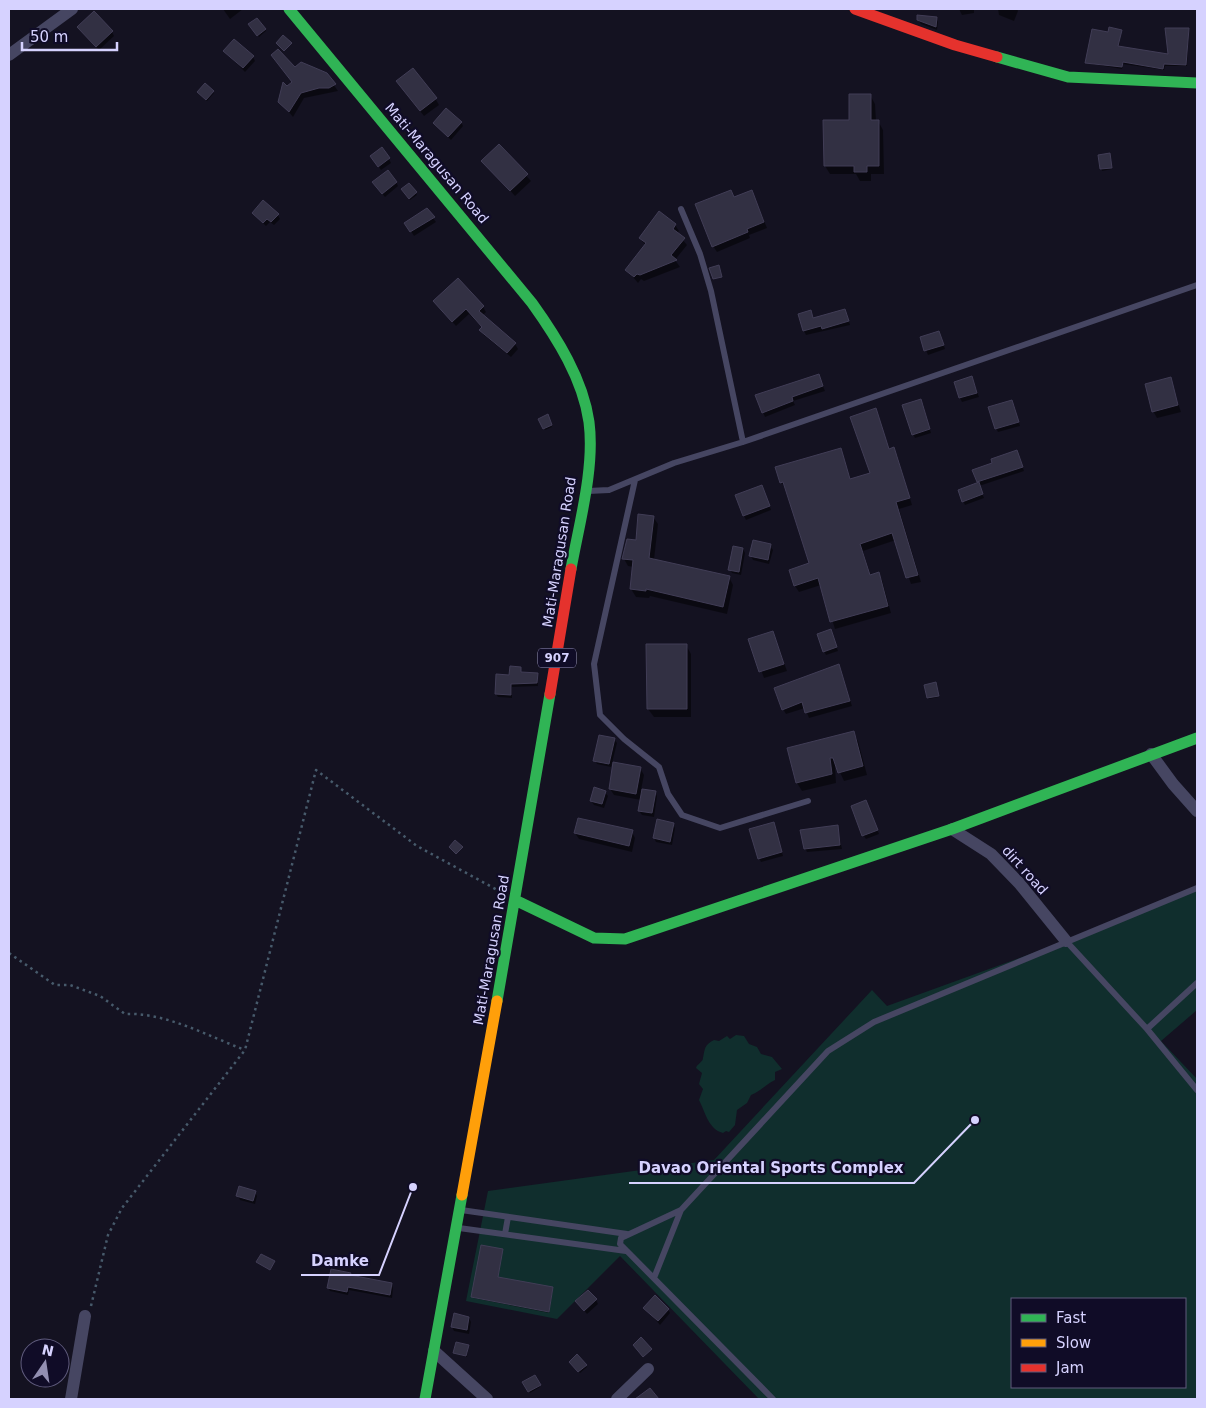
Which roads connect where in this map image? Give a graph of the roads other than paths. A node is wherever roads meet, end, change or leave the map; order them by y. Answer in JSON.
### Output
{"nodes":[{"id":1,"x":72,"y":9,"type":"edge"},
{"id":2,"x":289,"y":9,"type":"edge"},
{"id":3,"x":855,"y":9,"type":"edge"},
{"id":4,"x":9,"y":55,"type":"edge"},
{"id":5,"x":1197,"y":83,"type":"edge"},
{"id":6,"x":681,"y":209,"type":"dead end"},
{"id":7,"x":1197,"y":285,"type":"edge"},
{"id":8,"x":743,"y":442,"type":"junction"},
{"id":9,"x":634,"y":480,"type":"junction"},
{"id":10,"x":585,"y":491,"type":"junction"},
{"id":11,"x":1197,"y":738,"type":"edge"},
{"id":12,"x":1151,"y":754,"type":"junction"},
{"id":13,"x":808,"y":802,"type":"dead end"},
{"id":14,"x":1197,"y":811,"type":"edge"},
{"id":15,"x":952,"y":829,"type":"junction"},
{"id":16,"x":1197,"y":888,"type":"edge"},
{"id":17,"x":515,"y":900,"type":"junction"},
{"id":18,"x":1066,"y":941,"type":"junction"},
{"id":19,"x":1197,"y":983,"type":"edge"},
{"id":20,"x":1147,"y":1029,"type":"junction"},
{"id":21,"x":1197,"y":1090,"type":"edge"},
{"id":22,"x":461,"y":1210,"type":"junction"},
{"id":23,"x":681,"y":1210,"type":"junction"},
{"id":24,"x":508,"y":1218,"type":"junction"},
{"id":25,"x":457,"y":1227,"type":"junction"},
{"id":26,"x":505,"y":1234,"type":"junction"},
{"id":27,"x":628,"y":1235,"type":"junction"},
{"id":28,"x":626,"y":1251,"type":"junction"},
{"id":29,"x":654,"y":1278,"type":"junction"},
{"id":30,"x":88,"y":1312,"type":"road end"},
{"id":31,"x":434,"y":1351,"type":"junction"},
{"id":32,"x":648,"y":1370,"type":"dead end"},
{"id":33,"x":70,"y":1399,"type":"edge"},
{"id":34,"x":425,"y":1399,"type":"edge"},
{"id":35,"x":487,"y":1399,"type":"edge"},
{"id":36,"x":617,"y":1399,"type":"edge"},
{"id":37,"x":773,"y":1399,"type":"edge"}],
"edges":[{"from":1,"to":4,"type":"street"},
{"from":2,"to":10,"type":"main road","name":"Mati-Maragusan Road","number":"907"},
{"from":3,"to":5,"type":"main road"},
{"from":6,"to":8,"type":"lane"},
{"from":7,"to":8,"type":"lane"},
{"from":8,"to":9,"type":"lane"},
{"from":9,"to":10,"type":"lane"},
{"from":9,"to":13,"type":"lane"},
{"from":10,"to":17,"type":"main road","name":"Mati-Maragusan Road","number":"907"},
{"from":11,"to":12,"type":"main road"},
{"from":12,"to":14,"type":"street"},
{"from":12,"to":15,"type":"main road"},
{"from":15,"to":17,"type":"main road"},
{"from":15,"to":18,"type":"street","name":"dirt road"},
{"from":16,"to":18,"type":"lane"},
{"from":17,"to":22,"type":"main road","name":"Mati-Maragusan Road","number":"907"},
{"from":18,"to":20,"type":"lane"},
{"from":18,"to":23,"type":"lane"},
{"from":19,"to":20,"type":"lane"},
{"from":20,"to":21,"type":"lane"},
{"from":22,"to":24,"type":"lane"},
{"from":22,"to":25,"type":"main road","name":"Mati-Maragusan Road","number":"907"},
{"from":23,"to":27,"type":"lane"},
{"from":23,"to":29,"type":"lane"},
{"from":24,"to":26,"type":"lane"},
{"from":24,"to":27,"type":"lane"},
{"from":25,"to":26,"type":"lane"},
{"from":25,"to":31,"type":"main road","name":"Mati-Maragusan Road","number":"907"},
{"from":26,"to":28,"type":"lane"},
{"from":27,"to":28,"type":"lane"},
{"from":28,"to":29,"type":"lane"},
{"from":29,"to":37,"type":"lane"},
{"from":30,"to":33,"type":"street"},
{"from":31,"to":34,"type":"main road","name":"Mati-Maragusan Road","number":"907"},
{"from":31,"to":35,"type":"street"},
{"from":32,"to":36,"type":"street"}]}
